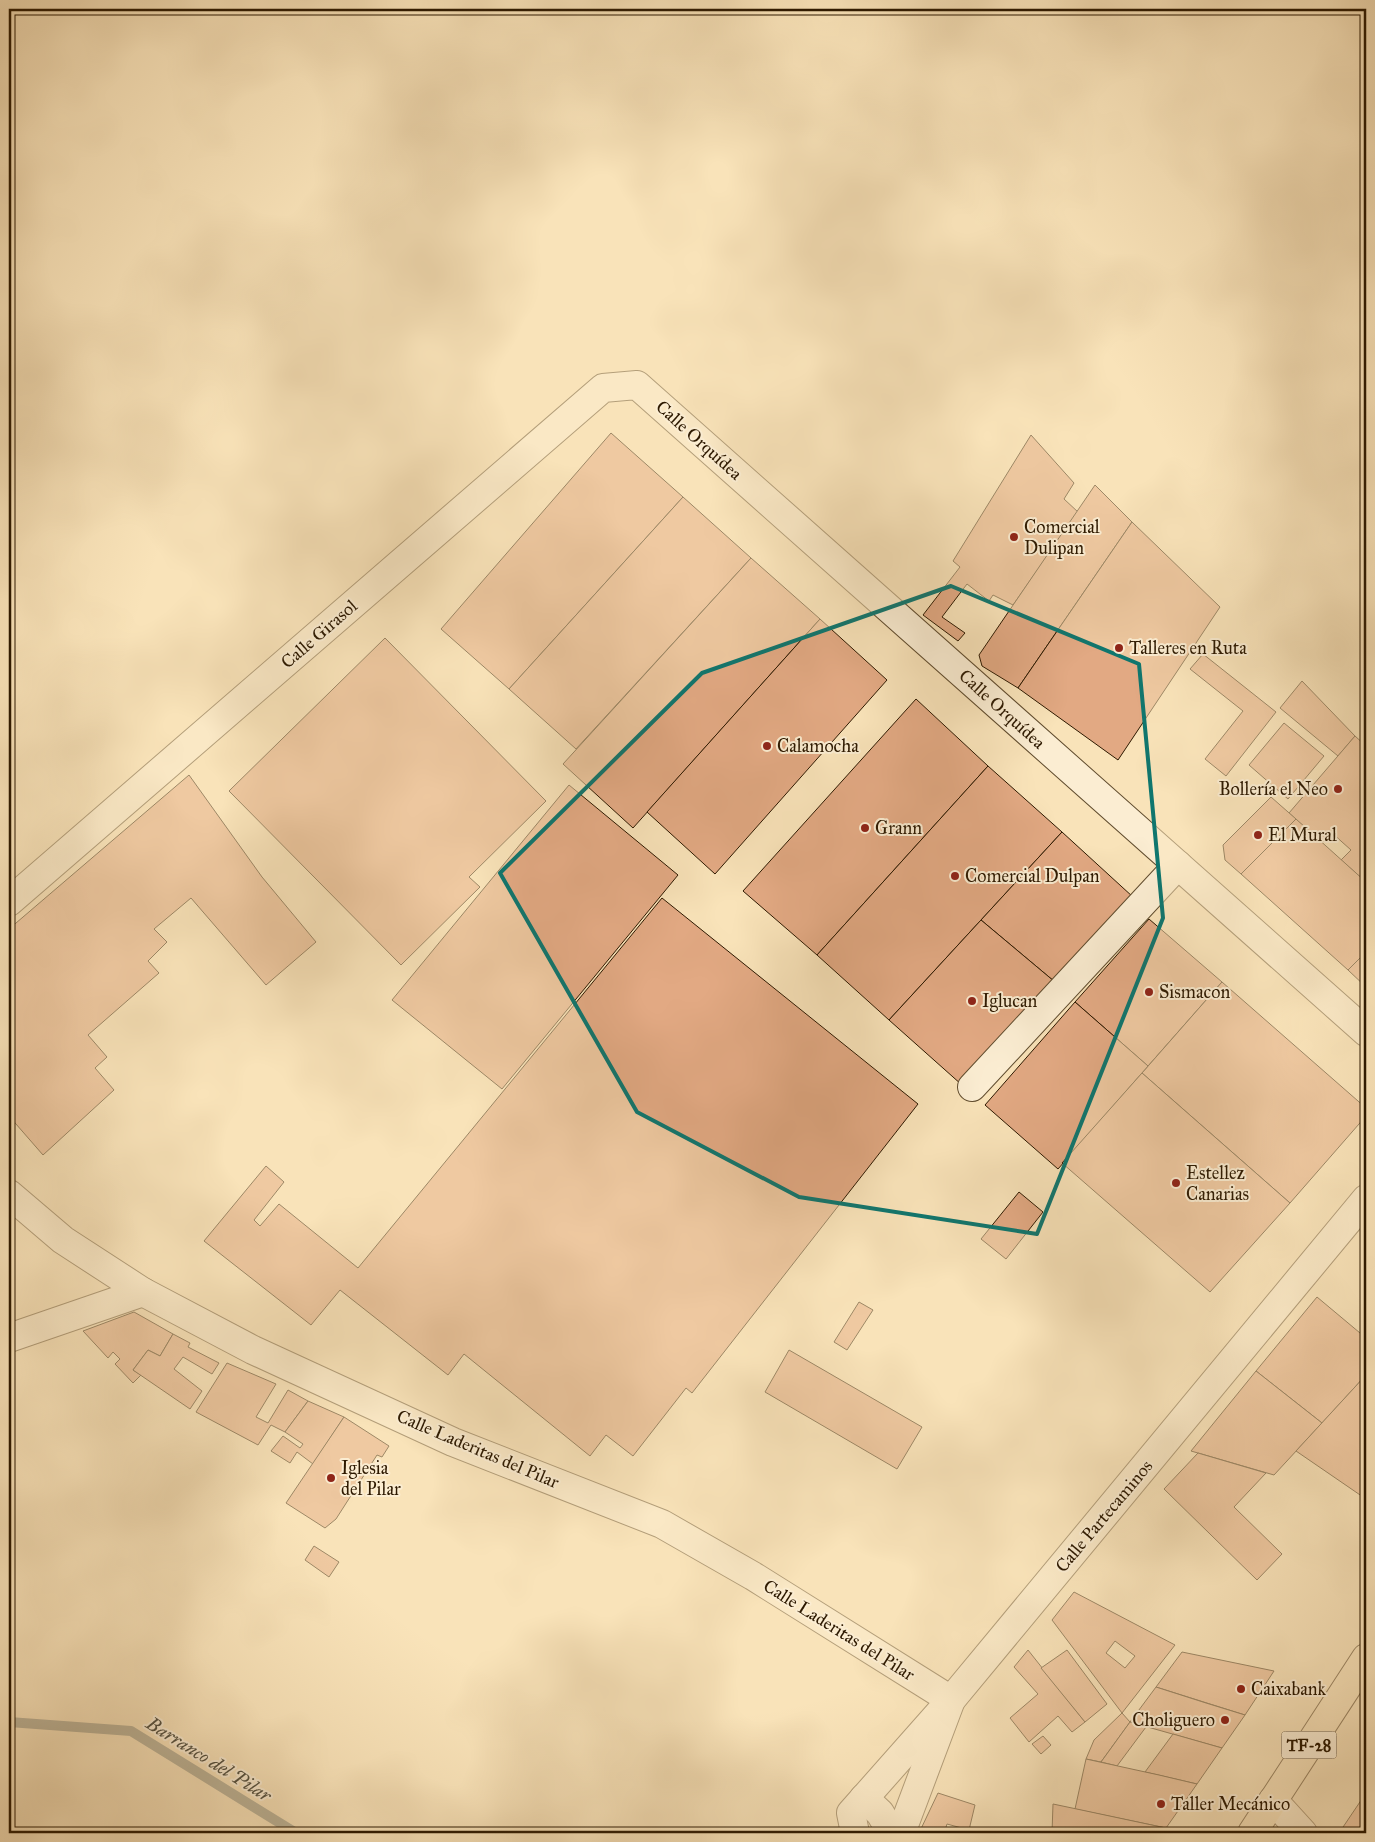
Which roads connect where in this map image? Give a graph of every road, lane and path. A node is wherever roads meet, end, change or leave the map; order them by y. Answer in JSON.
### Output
{"nodes":[{"id":1,"x":638,"y":385,"type":"joint"},
{"id":2,"x":1178,"y":865,"type":"junction"},
{"id":3,"x":9,"y":902,"type":"edge"},
{"id":4,"x":1366,"y":1032,"type":"edge"},
{"id":5,"x":972,"y":1087,"type":"dead end"},
{"id":6,"x":9,"y":1194,"type":"edge"},
{"id":7,"x":1366,"y":1199,"type":"edge"},
{"id":8,"x":143,"y":1292,"type":"junction"},
{"id":9,"x":9,"y":1338,"type":"edge"},
{"id":10,"x":1366,"y":1658,"type":"edge"},
{"id":11,"x":951,"y":1700,"type":"junction"},
{"id":12,"x":1273,"y":1800,"type":"junction"},
{"id":13,"x":857,"y":1815,"type":"edge"},
{"id":14,"x":833,"y":1833,"type":"edge"},
{"id":15,"x":892,"y":1833,"type":"edge"},
{"id":16,"x":901,"y":1833,"type":"edge"},
{"id":17,"x":1252,"y":1833,"type":"edge"},
{"id":18,"x":1302,"y":1833,"type":"edge"}],
"edges":[{"from":1,"to":2,"type":"street","name":"Calle Orquídea"},
{"from":1,"to":3,"type":"street","name":"Calle Girasol"},
{"from":2,"to":4,"type":"street","name":"Calle Orquídea"},
{"from":2,"to":5,"type":"street"},
{"from":6,"to":8,"type":"street","name":"Calle Laderitas del Pilar"},
{"from":7,"to":11,"type":"street","name":"Calle Partecaminos"},
{"from":8,"to":9,"type":"street"},
{"from":8,"to":11,"type":"street","name":"Calle Laderitas del Pilar"},
{"from":10,"to":12,"type":"main road","number":"TF-28"},
{"from":11,"to":13,"type":"street","name":"Calle Partecaminos"},
{"from":11,"to":16,"type":"street"},
{"from":12,"to":17,"type":"main road","number":"TF-28"},
{"from":12,"to":18,"type":"street"},
{"from":13,"to":14,"type":"street","name":"Calle Partecaminos"},
{"from":13,"to":15,"type":"street"}]}
